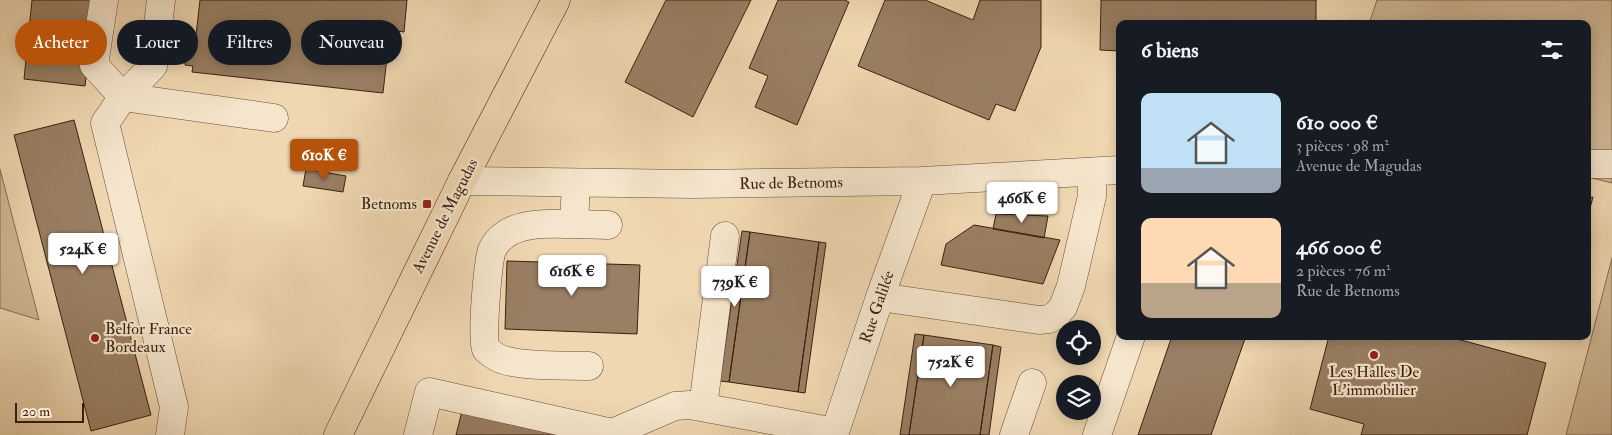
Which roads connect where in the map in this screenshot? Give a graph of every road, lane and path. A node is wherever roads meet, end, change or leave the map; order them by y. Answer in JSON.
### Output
{"nodes":[{"id":1,"x":104,"y":0,"type":"edge"},
{"id":2,"x":161,"y":0,"type":"edge"},
{"id":3,"x":556,"y":0,"type":"edge"},
{"id":4,"x":123,"y":97,"type":"junction"},
{"id":5,"x":274,"y":118,"type":"dead end"},
{"id":6,"x":1591,"y":164,"type":"edge"},
{"id":7,"x":1612,"y":164,"type":"edge"},
{"id":8,"x":1116,"y":170,"type":"edge"},
{"id":9,"x":1092,"y":172,"type":"junction"},
{"id":10,"x":462,"y":181,"type":"junction"},
{"id":11,"x":922,"y":181,"type":"junction"},
{"id":12,"x":576,"y":183,"type":"junction"},
{"id":13,"x":574,"y":224,"type":"junction"},
{"id":14,"x":608,"y":225,"type":"dead end"},
{"id":15,"x":725,"y":236,"type":"dead end"},
{"id":16,"x":880,"y":296,"type":"junction"},
{"id":17,"x":1130,"y":340,"type":"edge"},
{"id":18,"x":589,"y":366,"type":"dead end"},
{"id":19,"x":1032,"y":383,"type":"dead end"},
{"id":20,"x":702,"y":407,"type":"junction"},
{"id":21,"x":648,"y":426,"type":"edge"},
{"id":22,"x":612,"y":434,"type":"edge"},
{"id":23,"x":835,"y":434,"type":"edge"},
{"id":24,"x":170,"y":435,"type":"edge"},
{"id":25,"x":338,"y":435,"type":"edge"},
{"id":26,"x":418,"y":435,"type":"edge"},
{"id":27,"x":1014,"y":435,"type":"edge"},
{"id":28,"x":1097,"y":435,"type":"edge"}],
"edges":[{"from":1,"to":4,"type":"street"},
{"from":2,"to":4,"type":"street"},
{"from":3,"to":10,"type":"main road","name":"Avenue de Magudas"},
{"from":4,"to":5,"type":"street"},
{"from":4,"to":24,"type":"street"},
{"from":6,"to":7,"type":"street"},
{"from":8,"to":9,"type":"street","name":"Rue de Betnoms"},
{"from":9,"to":11,"type":"street","name":"Rue de Betnoms"},
{"from":9,"to":16,"type":"street"},
{"from":10,"to":12,"type":"street","name":"Rue de Betnoms"},
{"from":10,"to":25,"type":"main road","name":"Avenue de Magudas"},
{"from":11,"to":12,"type":"street","name":"Rue de Betnoms"},
{"from":11,"to":16,"type":"street","name":"Rue Galilée"},
{"from":12,"to":13,"type":"street"},
{"from":13,"to":14,"type":"street"},
{"from":13,"to":18,"type":"street"},
{"from":15,"to":20,"type":"street"},
{"from":16,"to":23,"type":"street","name":"Rue Galilée"},
{"from":17,"to":28,"type":"street"},
{"from":19,"to":27,"type":"street"},
{"from":20,"to":21,"type":"street"},
{"from":20,"to":23,"type":"street"},
{"from":21,"to":22,"type":"street"},
{"from":22,"to":26,"type":"street"}]}
